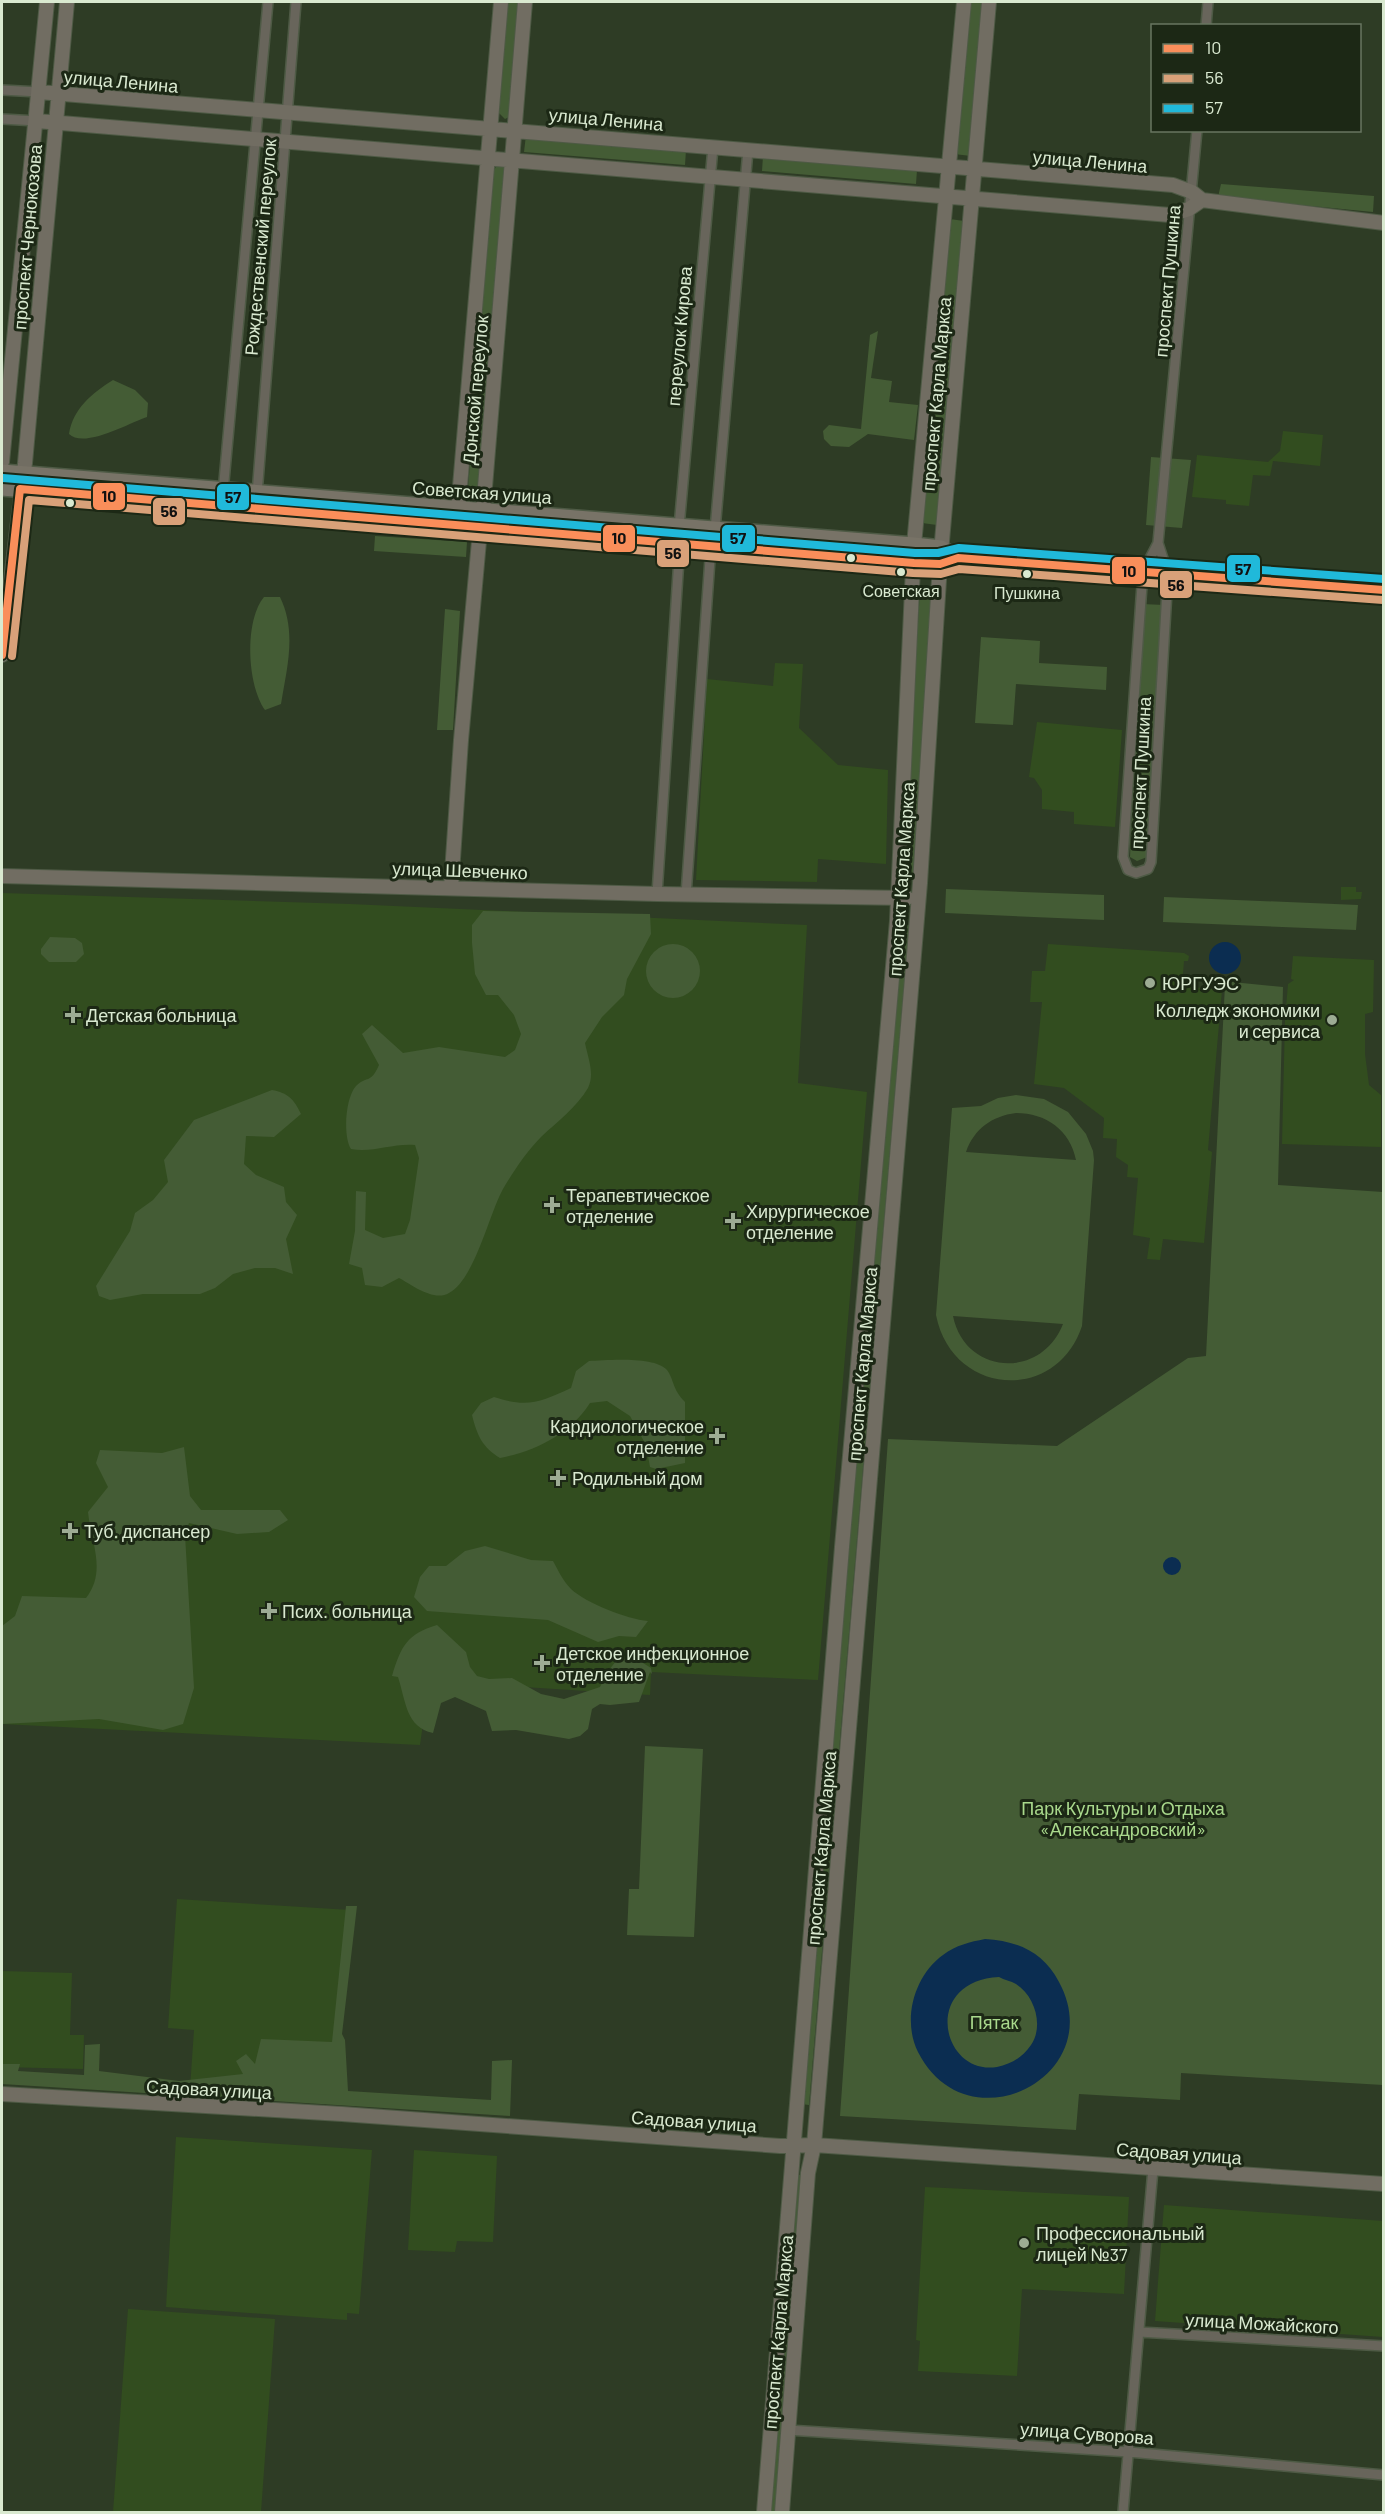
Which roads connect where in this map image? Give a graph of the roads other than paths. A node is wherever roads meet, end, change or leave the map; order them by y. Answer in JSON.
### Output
{"nodes":[{"id":1,"x":47,"y":2,"type":"edge"},
{"id":2,"x":68,"y":2,"type":"edge"},
{"id":3,"x":268,"y":2,"type":"edge"},
{"id":4,"x":296,"y":2,"type":"edge"},
{"id":5,"x":501,"y":2,"type":"edge"},
{"id":6,"x":525,"y":2,"type":"edge"},
{"id":7,"x":964,"y":2,"type":"edge"},
{"id":8,"x":989,"y":2,"type":"edge"},
{"id":9,"x":1208,"y":2,"type":"edge"},
{"id":10,"x":1206,"y":24,"type":"edge"},
{"id":11,"x":2,"y":90,"type":"edge"},
{"id":12,"x":39,"y":92,"type":"junction"},
{"id":13,"x":60,"y":93,"type":"junction"},
{"id":14,"x":259,"y":110,"type":"junction"},
{"id":15,"x":288,"y":112,"type":"junction"},
{"id":16,"x":2,"y":119,"type":"edge"},
{"id":17,"x":37,"y":121,"type":"junction"},
{"id":18,"x":56,"y":122,"type":"junction"},
{"id":19,"x":491,"y":128,"type":"junction"},
{"id":20,"x":515,"y":130,"type":"junction"},
{"id":21,"x":1197,"y":132,"type":"edge"},
{"id":22,"x":256,"y":140,"type":"junction"},
{"id":23,"x":285,"y":143,"type":"junction"},
{"id":24,"x":713,"y":147,"type":"junction"},
{"id":25,"x":748,"y":150,"type":"junction"},
{"id":26,"x":489,"y":157,"type":"junction"},
{"id":27,"x":514,"y":159,"type":"junction"},
{"id":28,"x":948,"y":168,"type":"junction"},
{"id":29,"x":974,"y":170,"type":"junction"},
{"id":30,"x":709,"y":175,"type":"junction"},
{"id":31,"x":746,"y":179,"type":"junction"},
{"id":32,"x":946,"y":196,"type":"junction"},
{"id":33,"x":1197,"y":196,"type":"junction"},
{"id":34,"x":971,"y":198,"type":"junction"},
{"id":35,"x":1189,"y":209,"type":"junction"},
{"id":36,"x":1383,"y":222,"type":"edge"},
{"id":37,"x":2,"y":462,"type":"edge"},
{"id":38,"x":2,"y":472,"type":"edge"},
{"id":39,"x":21,"y":482,"type":"junction"},
{"id":40,"x":2,"y":488,"type":"edge"},
{"id":41,"x":223,"y":492,"type":"junction"},
{"id":42,"x":257,"y":494,"type":"junction"},
{"id":43,"x":458,"y":510,"type":"junction"},
{"id":44,"x":483,"y":512,"type":"junction"},
{"id":45,"x":679,"y":527,"type":"junction"},
{"id":46,"x":478,"y":529,"type":"junction"},
{"id":47,"x":715,"y":530,"type":"junction"},
{"id":48,"x":680,"y":543,"type":"junction"},
{"id":49,"x":1158,"y":543,"type":"junction"},
{"id":50,"x":914,"y":545,"type":"junction"},
{"id":51,"x":711,"y":546,"type":"junction"},
{"id":52,"x":941,"y":548,"type":"junction"},
{"id":53,"x":958,"y":558,"type":"junction"},
{"id":54,"x":914,"y":563,"type":"junction"},
{"id":55,"x":940,"y":564,"type":"junction"},
{"id":56,"x":1143,"y":572,"type":"junction"},
{"id":57,"x":1168,"y":574,"type":"junction"},
{"id":58,"x":1383,"y":590,"type":"edge"},
{"id":59,"x":2,"y":655,"type":"edge"},
{"id":60,"x":2,"y":876,"type":"edge"},
{"id":61,"x":451,"y":888,"type":"junction"},
{"id":62,"x":657,"y":894,"type":"junction"},
{"id":63,"x":686,"y":895,"type":"junction"},
{"id":64,"x":898,"y":898,"type":"junction"},
{"id":65,"x":918,"y":898,"type":"junction"},
{"id":66,"x":2,"y":2094,"type":"edge"},
{"id":67,"x":814,"y":2145,"type":"junction"},
{"id":68,"x":794,"y":2146,"type":"junction"},
{"id":69,"x":1153,"y":2169,"type":"junction"},
{"id":70,"x":1383,"y":2184,"type":"edge"},
{"id":71,"x":1139,"y":2332,"type":"junction"},
{"id":72,"x":1383,"y":2346,"type":"edge"},
{"id":73,"x":788,"y":2430,"type":"junction"},
{"id":74,"x":1129,"y":2452,"type":"junction"},
{"id":75,"x":1383,"y":2475,"type":"edge"},
{"id":76,"x":764,"y":2512,"type":"edge"},
{"id":77,"x":782,"y":2512,"type":"edge"},
{"id":78,"x":1123,"y":2512,"type":"edge"}],
"edges":[{"from":1,"to":12,"type":"main road","name":"проспект Чернокозова"},
{"from":2,"to":13,"type":"main road","name":"проспект Чернокозова"},
{"from":3,"to":14,"type":"street","name":"Рождественский переулок"},
{"from":4,"to":15,"type":"street","name":"Рождественский переулок"},
{"from":5,"to":19,"type":"main road","name":"Донской переулок"},
{"from":6,"to":20,"type":"main road","name":"Донской переулок"},
{"from":7,"to":28,"type":"main road","name":"проспект Карла Маркса"},
{"from":8,"to":29,"type":"main road","name":"проспект Карла Маркса"},
{"from":9,"to":10,"type":"street"},
{"from":11,"to":12,"type":"street","name":"улица Ленина"},
{"from":12,"to":13,"type":"main road","name":"улица Ленина"},
{"from":12,"to":17,"type":"main road","name":"проспект Чернокозова"},
{"from":13,"to":14,"type":"main road","name":"улица Ленина"},
{"from":13,"to":18,"type":"main road","name":"проспект Чернокозова"},
{"from":14,"to":15,"type":"main road","name":"улица Ленина"},
{"from":14,"to":22,"type":"street","name":"Рождественский переулок"},
{"from":15,"to":19,"type":"main road","name":"улица Ленина"},
{"from":15,"to":23,"type":"street","name":"Рождественский переулок"},
{"from":16,"to":17,"type":"street"},
{"from":17,"to":18,"type":"main road"},
{"from":17,"to":37,"type":"main road","name":"проспект Чернокозова"},
{"from":18,"to":22,"type":"main road"},
{"from":18,"to":39,"type":"main road","name":"проспект Чернокозова"},
{"from":19,"to":20,"type":"main road","name":"улица Ленина"},
{"from":19,"to":26,"type":"main road","name":"Донской переулок"},
{"from":20,"to":24,"type":"main road","name":"улица Ленина"},
{"from":20,"to":27,"type":"main road","name":"Донской переулок"},
{"from":21,"to":33,"type":"street","name":"проспект Пушкина"},
{"from":22,"to":23,"type":"main road"},
{"from":22,"to":41,"type":"street","name":"Рождественский переулок"},
{"from":23,"to":26,"type":"main road"},
{"from":23,"to":42,"type":"street","name":"Рождественский переулок"},
{"from":24,"to":25,"type":"main road","name":"улица Ленина"},
{"from":24,"to":30,"type":"street","name":"переулок Кирова"},
{"from":25,"to":28,"type":"main road","name":"улица Ленина"},
{"from":25,"to":31,"type":"street"},
{"from":26,"to":27,"type":"main road"},
{"from":26,"to":43,"type":"main road","name":"Донской переулок"},
{"from":27,"to":30,"type":"main road"},
{"from":27,"to":44,"type":"main road","name":"Донской переулок"},
{"from":28,"to":29,"type":"main road","name":"улица Ленина"},
{"from":28,"to":32,"type":"main road","name":"проспект Карла Маркса"},
{"from":29,"to":33,"type":"main road","name":"улица Ленина"},
{"from":29,"to":34,"type":"main road","name":"проспект Карла Маркса"},
{"from":30,"to":31,"type":"main road"},
{"from":30,"to":45,"type":"street","name":"переулок Кирова"},
{"from":31,"to":32,"type":"main road"},
{"from":31,"to":47,"type":"street"},
{"from":32,"to":34,"type":"main road"},
{"from":32,"to":50,"type":"main road","name":"проспект Карла Маркса"},
{"from":33,"to":35,"type":"main road"},
{"from":33,"to":36,"type":"main road","name":"улица Ленина"},
{"from":34,"to":35,"type":"main road"},
{"from":34,"to":52,"type":"main road","name":"проспект Карла Маркса"},
{"from":35,"to":49,"type":"street","name":"проспект Пушкина"},
{"from":38,"to":39,"type":"main road","name":"Советская улица"},
{"from":39,"to":40,"type":"main road","name":"Советская улица"},
{"from":39,"to":41,"type":"main road","name":"Советская улица"},
{"from":39,"to":46,"type":"main road","name":"Советская улица"},
{"from":39,"to":59,"type":"main road","name":"проспект Чернокозова"},
{"from":41,"to":42,"type":"main road","name":"Советская улица"},
{"from":42,"to":43,"type":"main road","name":"Советская улица"},
{"from":43,"to":44,"type":"main road","name":"Советская улица"},
{"from":43,"to":46,"type":"main road"},
{"from":44,"to":45,"type":"main road","name":"Советская улица"},
{"from":44,"to":46,"type":"main road","name":"Донской переулок"},
{"from":45,"to":47,"type":"main road","name":"Советская улица"},
{"from":46,"to":48,"type":"main road","name":"Советская улица"},
{"from":46,"to":61,"type":"main road","name":"Донской переулок"},
{"from":47,"to":50,"type":"main road","name":"Советская улица"},
{"from":48,"to":51,"type":"main road","name":"Советская улица"},
{"from":48,"to":62,"type":"street"},
{"from":49,"to":56,"type":"street","name":"проспект Пушкина"},
{"from":49,"to":57,"type":"street","name":"проспект Пушкина"},
{"from":50,"to":52,"type":"main road","name":"Советская улица"},
{"from":50,"to":54,"type":"main road","name":"проспект Карла Маркса"},
{"from":51,"to":54,"type":"main road","name":"Советская улица"},
{"from":51,"to":63,"type":"street"},
{"from":52,"to":53,"type":"main road","name":"Советская улица"},
{"from":52,"to":55,"type":"main road","name":"проспект Карла Маркса"},
{"from":53,"to":55,"type":"main road","name":"Советская улица"},
{"from":53,"to":56,"type":"main road","name":"Советская улица"},
{"from":54,"to":55,"type":"main road","name":"Советская улица"},
{"from":54,"to":64,"type":"main road","name":"проспект Карла Маркса"},
{"from":55,"to":65,"type":"main road","name":"проспект Карла Маркса"},
{"from":56,"to":57,"type":"main road","name":"Советская улица"},
{"from":56,"to":57,"type":"street","name":"проспект Пушкина"},
{"from":57,"to":58,"type":"main road","name":"Советская улица"},
{"from":60,"to":61,"type":"main road","name":"улица Шевченко"},
{"from":61,"to":62,"type":"main road","name":"улица Шевченко"},
{"from":62,"to":63,"type":"main road","name":"улица Шевченко"},
{"from":63,"to":64,"type":"main road","name":"улица Шевченко"},
{"from":64,"to":65,"type":"main road","name":"улица Шевченко"},
{"from":64,"to":68,"type":"main road","name":"проспект Карла Маркса"},
{"from":65,"to":67,"type":"main road","name":"проспект Карла Маркса"},
{"from":66,"to":68,"type":"main road","name":"Садовая улица"},
{"from":67,"to":68,"type":"main road","name":"Садовая улица"},
{"from":67,"to":69,"type":"main road","name":"Садовая улица"},
{"from":67,"to":73,"type":"main road","name":"проспект Карла Маркса"},
{"from":68,"to":76,"type":"main road","name":"проспект Карла Маркса"},
{"from":69,"to":70,"type":"main road","name":"Садовая улица"},
{"from":69,"to":71,"type":"street"},
{"from":71,"to":72,"type":"street","name":"улица Можайского"},
{"from":71,"to":74,"type":"street"},
{"from":73,"to":74,"type":"street","name":"улица Суворова"},
{"from":73,"to":77,"type":"main road","name":"проспект Карла Маркса"},
{"from":74,"to":75,"type":"street","name":"улица Суворова"},
{"from":74,"to":78,"type":"street"}]}
